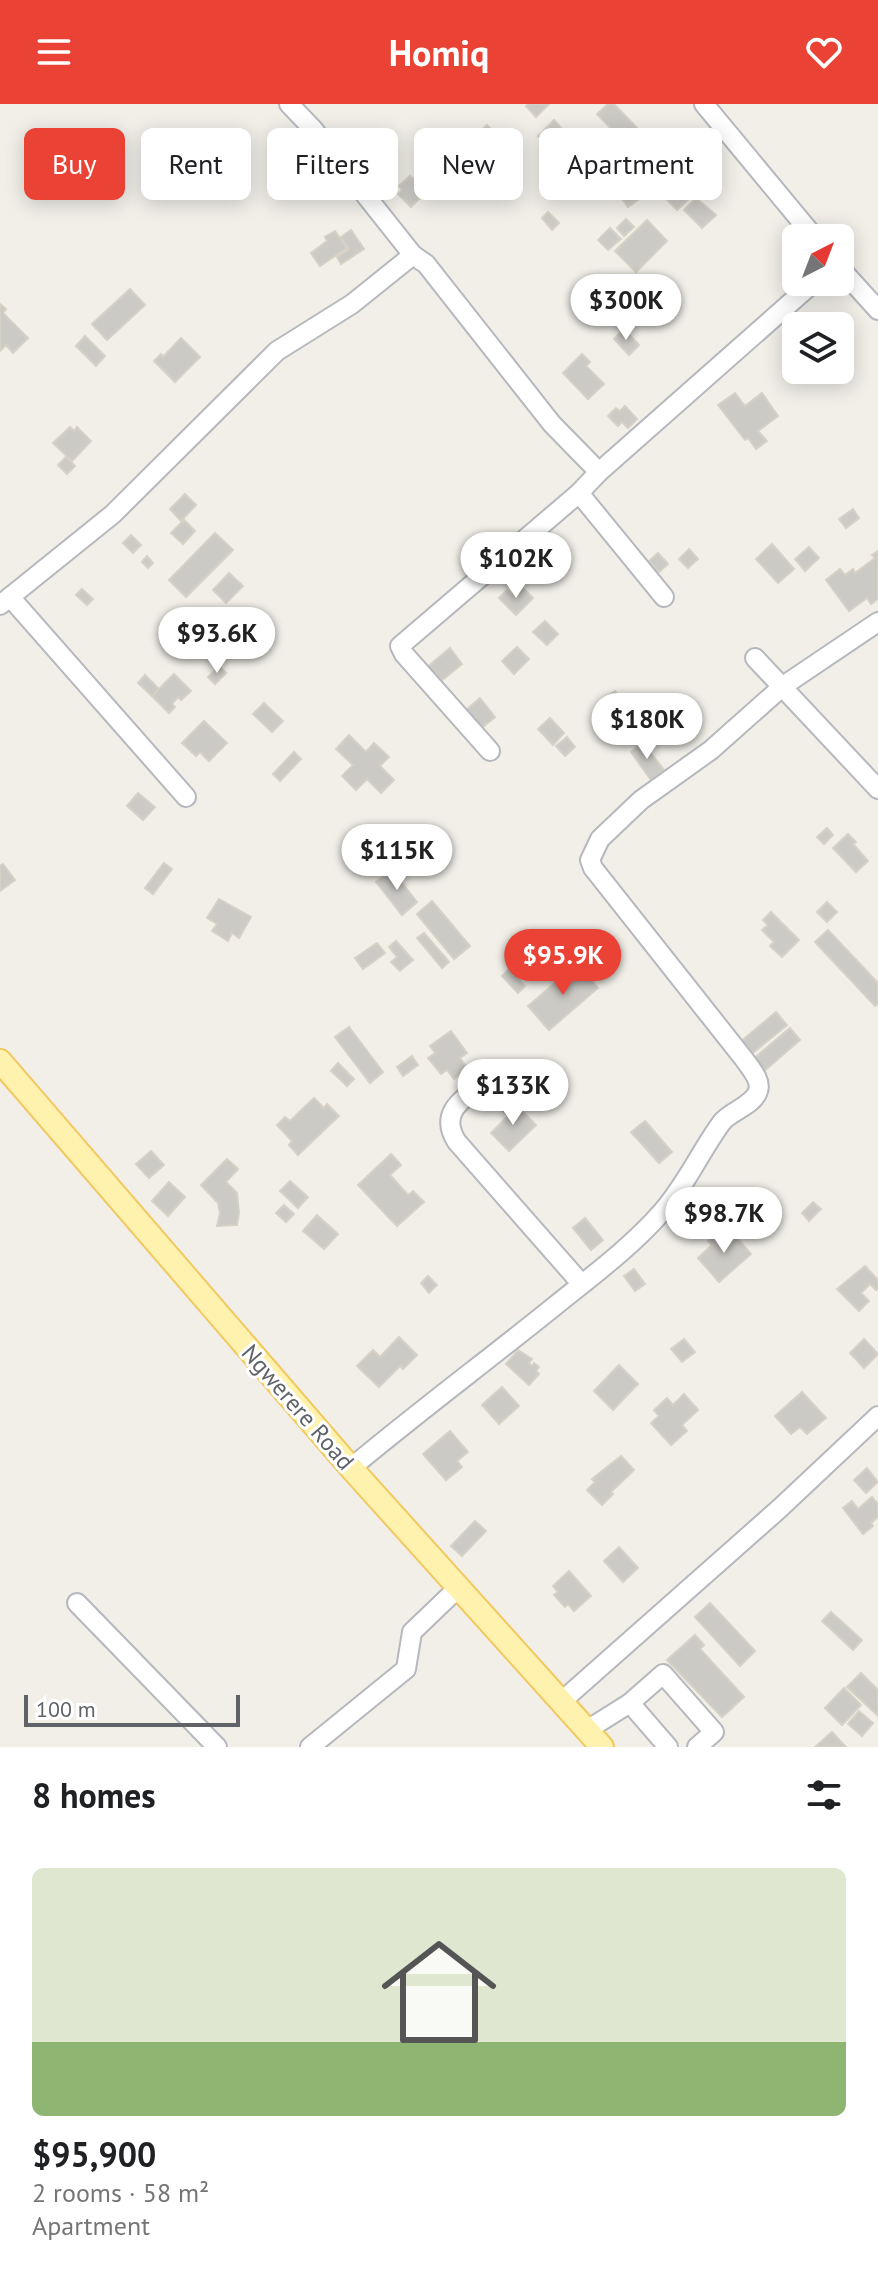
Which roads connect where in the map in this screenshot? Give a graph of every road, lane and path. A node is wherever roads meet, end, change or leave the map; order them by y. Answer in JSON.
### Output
{"nodes":[{"id":1,"x":289,"y":104,"type":"edge"},
{"id":2,"x":704,"y":104,"type":"edge"},
{"id":3,"x":803,"y":224,"type":"edge"},
{"id":4,"x":413,"y":255,"type":"junction"},
{"id":5,"x":854,"y":283,"type":"edge"},
{"id":6,"x":798,"y":296,"type":"edge"},
{"id":7,"x":878,"y":310,"type":"edge"},
{"id":8,"x":599,"y":472,"type":"junction"},
{"id":9,"x":579,"y":493,"type":"junction"},
{"id":10,"x":664,"y":597,"type":"dead end"},
{"id":11,"x":5,"y":601,"type":"edge"},
{"id":12,"x":878,"y":622,"type":"edge"},
{"id":13,"x":755,"y":658,"type":"dead end"},
{"id":14,"x":783,"y":686,"type":"junction"},
{"id":15,"x":490,"y":751,"type":"dead end"},
{"id":16,"x":878,"y":789,"type":"edge"},
{"id":17,"x":186,"y":797,"type":"dead end"},
{"id":18,"x":0,"y":1061,"type":"edge"},
{"id":19,"x":488,"y":1080,"type":"dead end"},
{"id":20,"x":586,"y":1281,"type":"junction"},
{"id":21,"x":878,"y":1416,"type":"edge"},
{"id":22,"x":351,"y":1468,"type":"junction"},
{"id":23,"x":459,"y":1587,"type":"junction"},
{"id":24,"x":77,"y":1603,"type":"dead end"},
{"id":25,"x":562,"y":1701,"type":"junction"},
{"id":26,"x":630,"y":1703,"type":"junction"},
{"id":27,"x":594,"y":1738,"type":"edge"},
{"id":28,"x":217,"y":1747,"type":"edge"},
{"id":29,"x":310,"y":1747,"type":"edge"},
{"id":30,"x":668,"y":1747,"type":"edge"},
{"id":31,"x":697,"y":1747,"type":"edge"}],
"edges":[{"from":1,"to":4,"type":"street"},
{"from":2,"to":3,"type":"street"},
{"from":4,"to":8,"type":"street"},
{"from":4,"to":11,"type":"street"},
{"from":5,"to":7,"type":"street"},
{"from":6,"to":8,"type":"street"},
{"from":8,"to":9,"type":"street"},
{"from":9,"to":10,"type":"street"},
{"from":9,"to":15,"type":"street"},
{"from":11,"to":17,"type":"street"},
{"from":12,"to":14,"type":"street"},
{"from":13,"to":14,"type":"street"},
{"from":14,"to":16,"type":"street"},
{"from":14,"to":20,"type":"street"},
{"from":18,"to":22,"type":"main road","name":"Ngwerere Road"},
{"from":19,"to":20,"type":"street"},
{"from":20,"to":22,"type":"street"},
{"from":21,"to":25,"type":"street"},
{"from":22,"to":23,"type":"main road","name":"Ngwerere Road"},
{"from":23,"to":25,"type":"main road","name":"Ngwerere Road"},
{"from":23,"to":29,"type":"street"},
{"from":24,"to":28,"type":"street"},
{"from":25,"to":27,"type":"main road","name":"Ngwerere Road"},
{"from":26,"to":27,"type":"street"},
{"from":26,"to":30,"type":"street"},
{"from":26,"to":31,"type":"street"}]}
